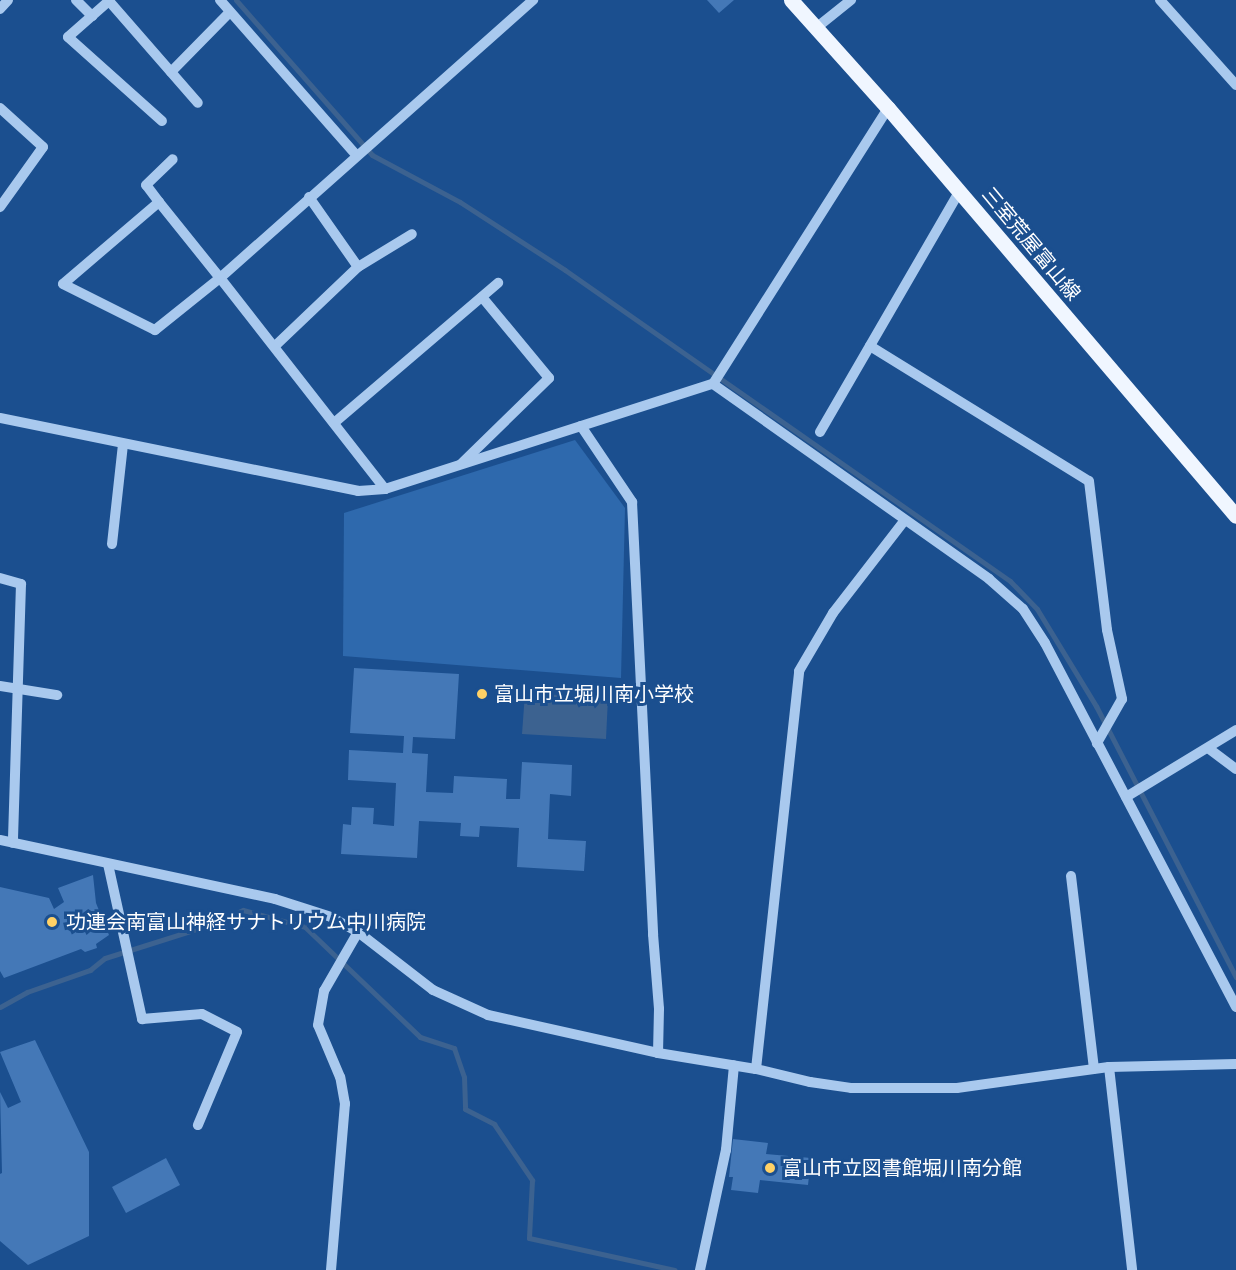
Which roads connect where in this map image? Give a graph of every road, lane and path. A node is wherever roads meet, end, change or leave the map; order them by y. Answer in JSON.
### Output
{"nodes":[{"id":1,"x":8,"y":0,"type":"edge"},
{"id":2,"x":76,"y":0,"type":"edge"},
{"id":3,"x":220,"y":0,"type":"edge"},
{"id":4,"x":533,"y":0,"type":"edge"},
{"id":5,"x":792,"y":0,"type":"edge"},
{"id":6,"x":851,"y":0,"type":"edge"},
{"id":7,"x":1160,"y":0,"type":"edge"},
{"id":8,"x":109,"y":1,"type":"edge"},
{"id":9,"x":0,"y":9,"type":"edge"},
{"id":10,"x":230,"y":12,"type":"junction"},
{"id":11,"x":92,"y":16,"type":"junction"},
{"id":12,"x":816,"y":28,"type":"junction"},
{"id":13,"x":171,"y":72,"type":"junction"},
{"id":14,"x":1236,"y":85,"type":"edge"},
{"id":15,"x":198,"y":103,"type":"dead end"},
{"id":16,"x":0,"y":108,"type":"edge"},
{"id":17,"x":888,"y":108,"type":"junction"},
{"id":18,"x":162,"y":121,"type":"dead end"},
{"id":19,"x":356,"y":155,"type":"junction"},
{"id":20,"x":173,"y":159,"type":"dead end"},
{"id":21,"x":959,"y":192,"type":"junction"},
{"id":22,"x":309,"y":197,"type":"junction"},
{"id":23,"x":159,"y":202,"type":"junction"},
{"id":24,"x":0,"y":207,"type":"edge"},
{"id":25,"x":412,"y":234,"type":"dead end"},
{"id":26,"x":358,"y":267,"type":"junction"},
{"id":27,"x":220,"y":278,"type":"junction"},
{"id":28,"x":498,"y":283,"type":"dead end"},
{"id":29,"x":483,"y":297,"type":"junction"},
{"id":30,"x":274,"y":346,"type":"junction"},
{"id":31,"x":870,"y":346,"type":"junction"},
{"id":32,"x":713,"y":384,"type":"junction"},
{"id":33,"x":0,"y":418,"type":"edge"},
{"id":34,"x":334,"y":423,"type":"junction"},
{"id":35,"x":581,"y":426,"type":"junction"},
{"id":36,"x":820,"y":432,"type":"dead end"},
{"id":37,"x":123,"y":444,"type":"junction"},
{"id":38,"x":459,"y":465,"type":"junction"},
{"id":39,"x":385,"y":489,"type":"junction"},
{"id":40,"x":1236,"y":516,"type":"edge"},
{"id":41,"x":904,"y":521,"type":"junction"},
{"id":42,"x":112,"y":544,"type":"dead end"},
{"id":43,"x":0,"y":578,"type":"edge"},
{"id":44,"x":0,"y":686,"type":"edge"},
{"id":45,"x":16,"y":688,"type":"junction"},
{"id":46,"x":57,"y":695,"type":"dead end"},
{"id":47,"x":1236,"y":730,"type":"edge"},
{"id":48,"x":1097,"y":743,"type":"junction"},
{"id":49,"x":1208,"y":748,"type":"junction"},
{"id":50,"x":1236,"y":770,"type":"edge"},
{"id":51,"x":1126,"y":798,"type":"junction"},
{"id":52,"x":0,"y":840,"type":"edge"},
{"id":53,"x":14,"y":843,"type":"junction"},
{"id":54,"x":108,"y":864,"type":"junction"},
{"id":55,"x":1071,"y":876,"type":"dead end"},
{"id":56,"x":358,"y":932,"type":"junction"},
{"id":57,"x":1236,"y":1007,"type":"edge"},
{"id":58,"x":658,"y":1053,"type":"junction"},
{"id":59,"x":1236,"y":1064,"type":"edge"},
{"id":60,"x":734,"y":1065,"type":"junction"},
{"id":61,"x":1109,"y":1067,"type":"junction"},
{"id":62,"x":756,"y":1069,"type":"junction"},
{"id":63,"x":1094,"y":1069,"type":"junction"},
{"id":64,"x":198,"y":1125,"type":"dead end"},
{"id":65,"x":331,"y":1270,"type":"edge"},
{"id":66,"x":700,"y":1270,"type":"edge"},
{"id":67,"x":1132,"y":1270,"type":"edge"}],
"edges":[{"from":1,"to":9,"type":"street"},
{"from":2,"to":11,"type":"street"},
{"from":3,"to":10,"type":"street"},
{"from":4,"to":19,"type":"street"},
{"from":5,"to":12,"type":"main road","name":"三室荒屋富山線"},
{"from":6,"to":12,"type":"street"},
{"from":7,"to":14,"type":"street"},
{"from":8,"to":11,"type":"street"},
{"from":8,"to":13,"type":"street"},
{"from":10,"to":13,"type":"street"},
{"from":10,"to":19,"type":"street"},
{"from":11,"to":18,"type":"street"},
{"from":12,"to":17,"type":"main road","name":"三室荒屋富山線"},
{"from":13,"to":15,"type":"street"},
{"from":16,"to":24,"type":"street"},
{"from":17,"to":21,"type":"main road","name":"三室荒屋富山線"},
{"from":17,"to":32,"type":"street"},
{"from":19,"to":22,"type":"street"},
{"from":20,"to":23,"type":"street"},
{"from":21,"to":31,"type":"street"},
{"from":21,"to":40,"type":"main road","name":"三室荒屋富山線"},
{"from":22,"to":26,"type":"street"},
{"from":22,"to":27,"type":"street"},
{"from":23,"to":27,"type":"street"},
{"from":23,"to":27,"type":"street"},
{"from":25,"to":26,"type":"street"},
{"from":26,"to":30,"type":"street"},
{"from":27,"to":30,"type":"street"},
{"from":28,"to":29,"type":"street"},
{"from":29,"to":34,"type":"street"},
{"from":29,"to":38,"type":"street"},
{"from":30,"to":34,"type":"street"},
{"from":31,"to":36,"type":"street"},
{"from":31,"to":48,"type":"street"},
{"from":32,"to":35,"type":"street"},
{"from":32,"to":41,"type":"street"},
{"from":33,"to":37,"type":"street"},
{"from":34,"to":39,"type":"street"},
{"from":35,"to":38,"type":"street"},
{"from":35,"to":58,"type":"street"},
{"from":37,"to":39,"type":"street"},
{"from":37,"to":42,"type":"street"},
{"from":38,"to":39,"type":"street"},
{"from":41,"to":48,"type":"street"},
{"from":41,"to":62,"type":"street"},
{"from":43,"to":45,"type":"street"},
{"from":44,"to":45,"type":"street"},
{"from":45,"to":46,"type":"street"},
{"from":45,"to":53,"type":"street"},
{"from":47,"to":49,"type":"street"},
{"from":48,"to":51,"type":"street"},
{"from":49,"to":50,"type":"street"},
{"from":49,"to":51,"type":"street"},
{"from":51,"to":57,"type":"street"},
{"from":52,"to":53,"type":"street"},
{"from":53,"to":54,"type":"street"},
{"from":54,"to":56,"type":"street"},
{"from":54,"to":64,"type":"street"},
{"from":55,"to":63,"type":"street"},
{"from":56,"to":58,"type":"street"},
{"from":56,"to":65,"type":"street"},
{"from":58,"to":60,"type":"street"},
{"from":59,"to":61,"type":"street"},
{"from":60,"to":62,"type":"street"},
{"from":60,"to":66,"type":"street"},
{"from":61,"to":63,"type":"street"},
{"from":61,"to":67,"type":"street"},
{"from":62,"to":63,"type":"street"}]}
